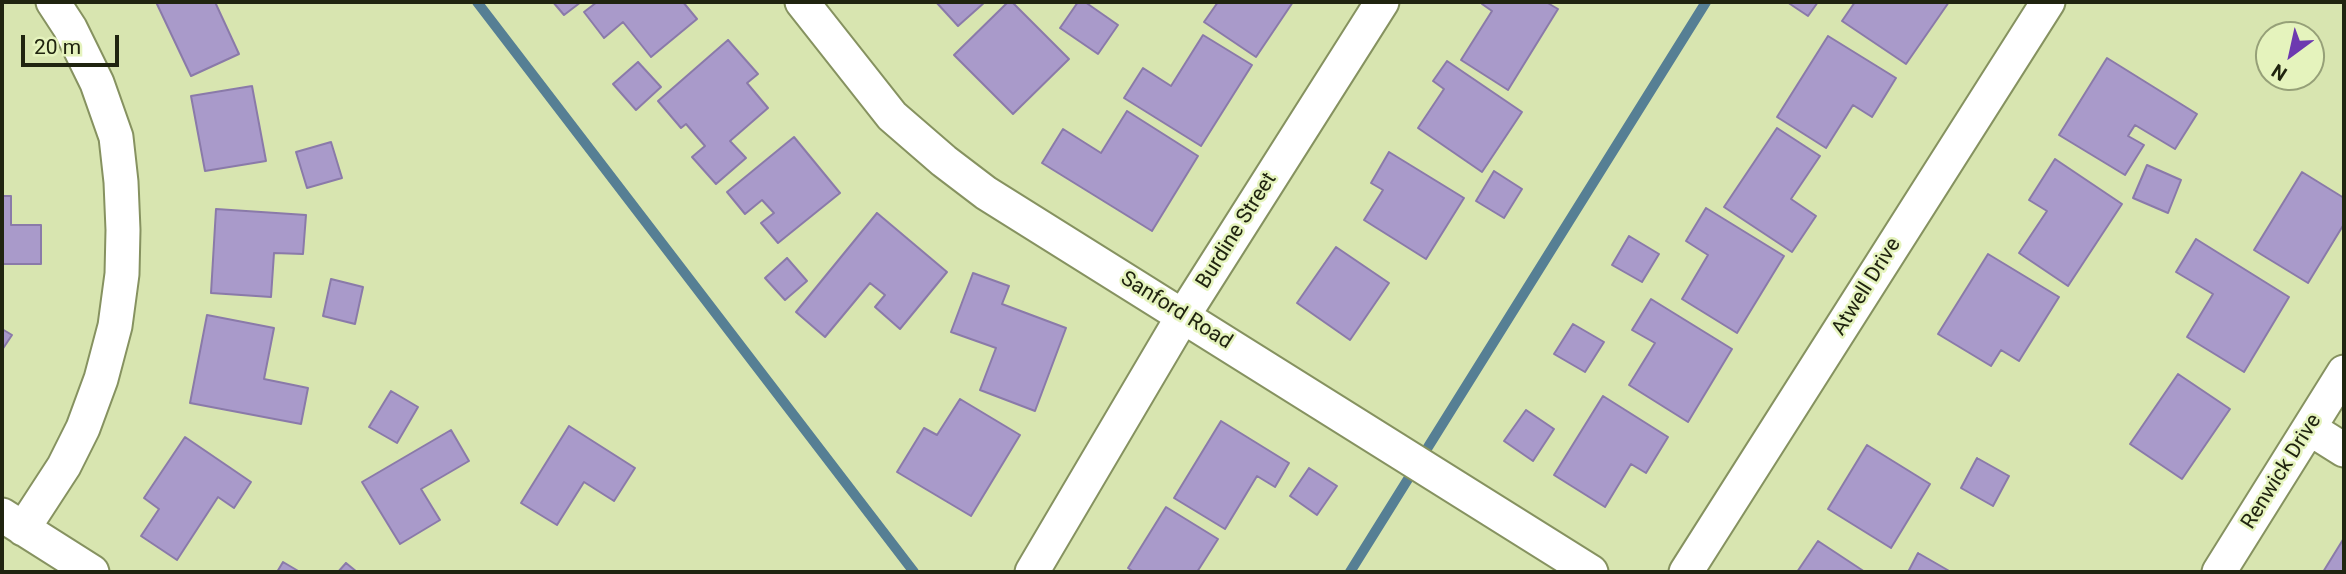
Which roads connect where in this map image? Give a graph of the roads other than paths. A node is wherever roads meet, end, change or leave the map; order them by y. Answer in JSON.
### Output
{"nodes":[{"id":1,"x":53,"y":2,"type":"edge"},
{"id":2,"x":802,"y":2,"type":"edge"},
{"id":3,"x":1382,"y":2,"type":"edge"},
{"id":4,"x":2048,"y":2,"type":"edge"},
{"id":5,"x":1183,"y":316,"type":"junction"},
{"id":6,"x":2344,"y":372,"type":"edge"},
{"id":7,"x":2309,"y":428,"type":"junction"},
{"id":8,"x":2344,"y":450,"type":"edge"},
{"id":9,"x":12,"y":522,"type":"edge"},
{"id":10,"x":92,"y":572,"type":"edge"},
{"id":11,"x":1032,"y":572,"type":"edge"},
{"id":12,"x":1591,"y":572,"type":"edge"},
{"id":13,"x":1686,"y":572,"type":"edge"},
{"id":14,"x":2219,"y":572,"type":"edge"}],
"edges":[{"from":1,"to":9,"type":"street"},
{"from":2,"to":5,"type":"street","name":"Sanford Road"},
{"from":3,"to":5,"type":"street","name":"Burdine Street"},
{"from":4,"to":13,"type":"street","name":"Atwell Drive"},
{"from":5,"to":11,"type":"street","name":"Burdine Street"},
{"from":5,"to":12,"type":"street","name":"Sanford Road"},
{"from":6,"to":7,"type":"street","name":"Renwick Drive"},
{"from":7,"to":8,"type":"street"},
{"from":7,"to":14,"type":"street","name":"Renwick Drive"},
{"from":9,"to":10,"type":"street"}]}
